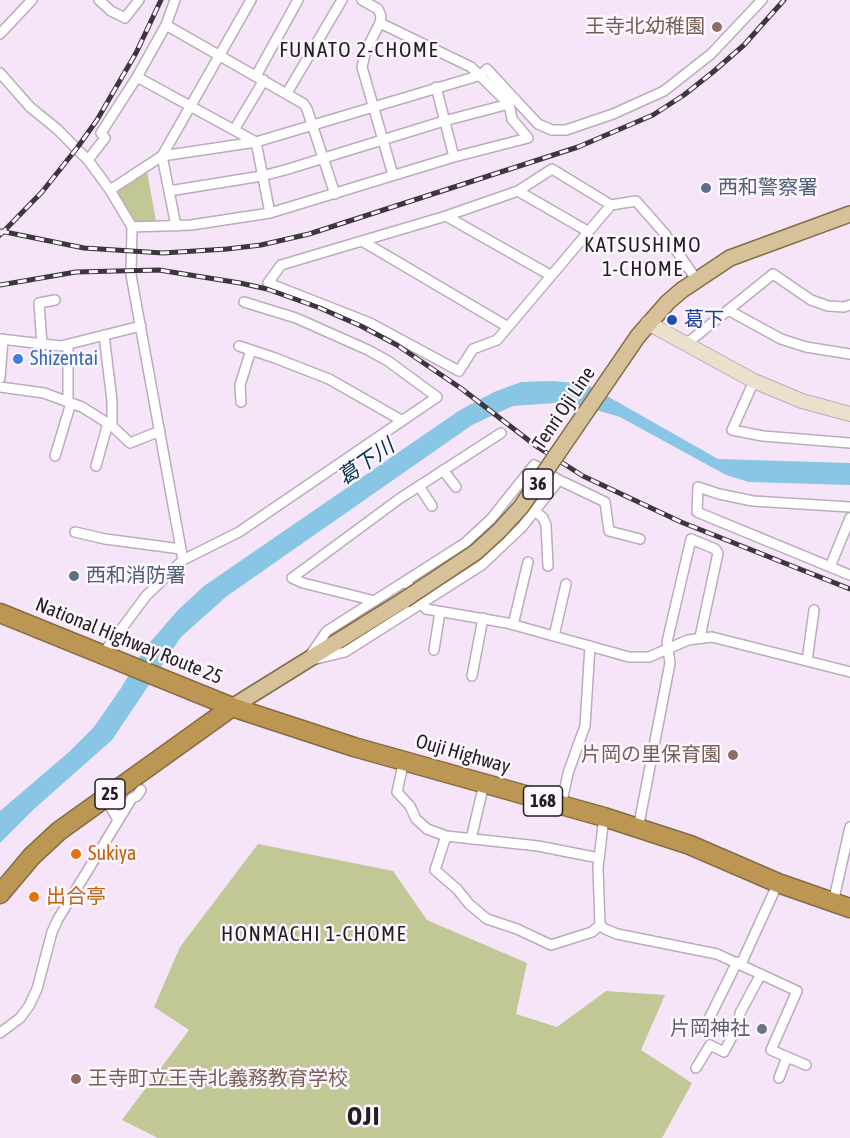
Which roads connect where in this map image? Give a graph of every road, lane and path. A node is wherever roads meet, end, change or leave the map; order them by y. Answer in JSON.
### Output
{"nodes":[{"id":1,"x":32,"y":0,"type":"edge"},
{"id":2,"x":99,"y":0,"type":"edge"},
{"id":3,"x":139,"y":0,"type":"edge"},
{"id":4,"x":175,"y":0,"type":"edge"},
{"id":5,"x":251,"y":0,"type":"edge"},
{"id":6,"x":298,"y":0,"type":"edge"},
{"id":7,"x":342,"y":0,"type":"edge"},
{"id":8,"x":362,"y":0,"type":"edge"},
{"id":9,"x":762,"y":0,"type":"edge"},
{"id":10,"x":380,"y":23,"type":"junction"},
{"id":11,"x":166,"y":25,"type":"junction"},
{"id":12,"x":0,"y":34,"type":"edge"},
{"id":13,"x":219,"y":55,"type":"junction"},
{"id":14,"x":0,"y":73,"type":"edge"},
{"id":15,"x":481,"y":75,"type":"junction"},
{"id":16,"x":137,"y":77,"type":"junction"},
{"id":17,"x":260,"y":78,"type":"junction"},
{"id":18,"x":436,"y":87,"type":"junction"},
{"id":19,"x":287,"y":93,"type":"junction"},
{"id":20,"x":509,"y":104,"type":"junction"},
{"id":21,"x":375,"y":105,"type":"junction"},
{"id":22,"x":190,"y":106,"type":"junction"},
{"id":23,"x":444,"y":121,"type":"junction"},
{"id":24,"x":313,"y":125,"type":"junction"},
{"id":25,"x":234,"y":129,"type":"junction"},
{"id":26,"x":383,"y":140,"type":"junction"},
{"id":27,"x":256,"y":142,"type":"junction"},
{"id":28,"x":162,"y":156,"type":"junction"},
{"id":29,"x":454,"y":157,"type":"junction"},
{"id":30,"x":324,"y":159,"type":"junction"},
{"id":31,"x":88,"y":160,"type":"junction"},
{"id":32,"x":262,"y":176,"type":"junction"},
{"id":33,"x":393,"y":176,"type":"junction"},
{"id":34,"x":110,"y":190,"type":"junction"},
{"id":35,"x":169,"y":191,"type":"junction"},
{"id":36,"x":518,"y":191,"type":"junction"},
{"id":37,"x":335,"y":194,"type":"junction"},
{"id":38,"x":611,"y":205,"type":"junction"},
{"id":39,"x":270,"y":213,"type":"junction"},
{"id":40,"x":850,"y":214,"type":"edge"},
{"id":41,"x":446,"y":216,"type":"junction"},
{"id":42,"x":176,"y":226,"type":"junction"},
{"id":43,"x":132,"y":227,"type":"junction"},
{"id":44,"x":589,"y":232,"type":"junction"},
{"id":45,"x":362,"y":241,"type":"junction"},
{"id":46,"x":550,"y":275,"type":"junction"},
{"id":47,"x":696,"y":279,"type":"junction"},
{"id":48,"x":55,"y":300,"type":"dead end"},
{"id":49,"x":244,"y":302,"type":"dead end"},
{"id":50,"x":850,"y":306,"type":"edge"},
{"id":51,"x":728,"y":310,"type":"junction"},
{"id":52,"x":648,"y":323,"type":"junction"},
{"id":53,"x":141,"y":326,"type":"junction"},
{"id":54,"x":508,"y":327,"type":"junction"},
{"id":55,"x":104,"y":336,"type":"junction"},
{"id":56,"x":2,"y":339,"type":"edge"},
{"id":57,"x":686,"y":344,"type":"junction"},
{"id":58,"x":42,"y":345,"type":"junction"},
{"id":59,"x":68,"y":345,"type":"junction"},
{"id":60,"x":238,"y":346,"type":"dead end"},
{"id":61,"x":251,"y":350,"type":"junction"},
{"id":62,"x":850,"y":354,"type":"edge"},
{"id":63,"x":0,"y":378,"type":"edge"},
{"id":64,"x":754,"y":381,"type":"junction"},
{"id":65,"x":0,"y":387,"type":"edge"},
{"id":66,"x":69,"y":402,"type":"junction"},
{"id":67,"x":241,"y":402,"type":"dead end"},
{"id":68,"x":850,"y":414,"type":"edge"},
{"id":69,"x":401,"y":420,"type":"junction"},
{"id":70,"x":110,"y":425,"type":"junction"},
{"id":71,"x":160,"y":430,"type":"junction"},
{"id":72,"x":501,"y":433,"type":"dead end"},
{"id":73,"x":850,"y":443,"type":"edge"},
{"id":74,"x":55,"y":456,"type":"dead end"},
{"id":75,"x":96,"y":466,"type":"dead end"},
{"id":76,"x":443,"y":470,"type":"junction"},
{"id":77,"x":559,"y":480,"type":"junction"},
{"id":78,"x":418,"y":486,"type":"junction"},
{"id":79,"x":456,"y":487,"type":"dead end"},
{"id":80,"x":432,"y":506,"type":"dead end"},
{"id":81,"x":850,"y":507,"type":"edge"},
{"id":82,"x":535,"y":511,"type":"junction"},
{"id":83,"x":850,"y":518,"type":"edge"},
{"id":84,"x":75,"y":532,"type":"dead end"},
{"id":85,"x":640,"y":539,"type":"dead end"},
{"id":86,"x":182,"y":555,"type":"junction"},
{"id":87,"x":528,"y":562,"type":"dead end"},
{"id":88,"x":548,"y":566,"type":"dead end"},
{"id":89,"x":830,"y":567,"type":"junction"},
{"id":90,"x":850,"y":575,"type":"edge"},
{"id":91,"x":406,"y":582,"type":"junction"},
{"id":92,"x":566,"y":584,"type":"dead end"},
{"id":93,"x":375,"y":601,"type":"junction"},
{"id":94,"x":422,"y":604,"type":"junction"},
{"id":95,"x":814,"y":610,"type":"dead end"},
{"id":96,"x":440,"y":612,"type":"junction"},
{"id":97,"x":0,"y":614,"type":"edge"},
{"id":98,"x":483,"y":618,"type":"junction"},
{"id":99,"x":513,"y":625,"type":"junction"},
{"id":100,"x":554,"y":636,"type":"junction"},
{"id":101,"x":699,"y":637,"type":"junction"},
{"id":102,"x":590,"y":646,"type":"junction"},
{"id":103,"x":668,"y":649,"type":"junction"},
{"id":104,"x":434,"y":650,"type":"dead end"},
{"id":105,"x":106,"y":657,"type":"junction"},
{"id":106,"x":807,"y":660,"type":"junction"},
{"id":107,"x":304,"y":663,"type":"junction"},
{"id":108,"x":850,"y":672,"type":"edge"},
{"id":109,"x":472,"y":676,"type":"dead end"},
{"id":110,"x":232,"y":707,"type":"junction"},
{"id":111,"x":404,"y":760,"type":"junction"},
{"id":112,"x":484,"y":784,"type":"junction"},
{"id":113,"x":141,"y":790,"type":"dead end"},
{"id":114,"x":105,"y":797,"type":"junction"},
{"id":115,"x":561,"y":806,"type":"junction"},
{"id":116,"x":604,"y":817,"type":"junction"},
{"id":117,"x":118,"y":820,"type":"junction"},
{"id":118,"x":850,"y":827,"type":"edge"},
{"id":119,"x":638,"y":829,"type":"junction"},
{"id":120,"x":446,"y":836,"type":"junction"},
{"id":121,"x":471,"y":838,"type":"junction"},
{"id":122,"x":599,"y":858,"type":"junction"},
{"id":123,"x":778,"y":883,"type":"junction"},
{"id":124,"x":0,"y":894,"type":"edge"},
{"id":125,"x":842,"y":906,"type":"edge"},
{"id":126,"x":600,"y":925,"type":"junction"},
{"id":127,"x":739,"y":963,"type":"junction"},
{"id":128,"x":761,"y":974,"type":"junction"},
{"id":129,"x":705,"y":1027,"type":"dead end"},
{"id":130,"x":0,"y":1033,"type":"edge"},
{"id":131,"x":787,"y":1057,"type":"junction"},
{"id":132,"x":806,"y":1065,"type":"dead end"},
{"id":133,"x":696,"y":1068,"type":"dead end"},
{"id":134,"x":779,"y":1078,"type":"dead end"}],
"edges":[{"from":1,"to":12,"type":"street"},
{"from":2,"to":3,"type":"street"},
{"from":4,"to":11,"type":"street"},
{"from":5,"to":13,"type":"street"},
{"from":6,"to":17,"type":"street"},
{"from":7,"to":19,"type":"street"},
{"from":8,"to":10,"type":"street"},
{"from":9,"to":15,"type":"street"},
{"from":10,"to":15,"type":"street"},
{"from":10,"to":21,"type":"street"},
{"from":11,"to":13,"type":"street"},
{"from":11,"to":16,"type":"street"},
{"from":13,"to":17,"type":"street"},
{"from":13,"to":22,"type":"street"},
{"from":14,"to":31,"type":"street"},
{"from":15,"to":18,"type":"street"},
{"from":15,"to":20,"type":"street"},
{"from":16,"to":22,"type":"street"},
{"from":16,"to":31,"type":"street"},
{"from":17,"to":19,"type":"street"},
{"from":17,"to":25,"type":"street"},
{"from":18,"to":21,"type":"street"},
{"from":18,"to":23,"type":"street"},
{"from":19,"to":24,"type":"street"},
{"from":20,"to":23,"type":"street"},
{"from":20,"to":29,"type":"street"},
{"from":21,"to":24,"type":"street"},
{"from":21,"to":26,"type":"street"},
{"from":22,"to":25,"type":"street"},
{"from":22,"to":28,"type":"street"},
{"from":23,"to":26,"type":"street"},
{"from":23,"to":29,"type":"street"},
{"from":24,"to":27,"type":"street"},
{"from":24,"to":30,"type":"street"},
{"from":25,"to":27,"type":"street"},
{"from":26,"to":30,"type":"street"},
{"from":26,"to":33,"type":"street"},
{"from":27,"to":28,"type":"street"},
{"from":27,"to":32,"type":"street"},
{"from":28,"to":34,"type":"street"},
{"from":28,"to":35,"type":"street"},
{"from":29,"to":33,"type":"street"},
{"from":30,"to":32,"type":"street"},
{"from":30,"to":37,"type":"street"},
{"from":31,"to":34,"type":"street"},
{"from":32,"to":35,"type":"street"},
{"from":32,"to":39,"type":"street"},
{"from":33,"to":37,"type":"street"},
{"from":34,"to":43,"type":"street"},
{"from":35,"to":42,"type":"street"},
{"from":36,"to":38,"type":"street"},
{"from":36,"to":41,"type":"street"},
{"from":36,"to":44,"type":"street"},
{"from":37,"to":39,"type":"street"},
{"from":38,"to":44,"type":"street"},
{"from":38,"to":47,"type":"street"},
{"from":39,"to":42,"type":"street"},
{"from":40,"to":47,"type":"main road","name":"Tenri Oji Line","number":"36"},
{"from":41,"to":45,"type":"street"},
{"from":41,"to":46,"type":"street"},
{"from":42,"to":43,"type":"street"},
{"from":43,"to":53,"type":"street"},
{"from":44,"to":46,"type":"street"},
{"from":45,"to":54,"type":"street"},
{"from":45,"to":54,"type":"street"},
{"from":46,"to":54,"type":"street"},
{"from":47,"to":52,"type":"main road","name":"Tenri Oji Line","number":"36"},
{"from":48,"to":58,"type":"street"},
{"from":49,"to":69,"type":"street"},
{"from":50,"to":51,"type":"street"},
{"from":51,"to":57,"type":"street"},
{"from":51,"to":62,"type":"street"},
{"from":52,"to":57,"type":"street"},
{"from":52,"to":107,"type":"main road","name":"Tenri Oji Line","number":"36","bridge":true},
{"from":53,"to":55,"type":"street"},
{"from":53,"to":71,"type":"street"},
{"from":55,"to":59,"type":"street"},
{"from":55,"to":70,"type":"street"},
{"from":56,"to":58,"type":"street"},
{"from":56,"to":63,"type":"street"},
{"from":57,"to":64,"type":"street"},
{"from":58,"to":59,"type":"street"},
{"from":59,"to":66,"type":"street"},
{"from":60,"to":61,"type":"street"},
{"from":61,"to":67,"type":"street"},
{"from":61,"to":69,"type":"street"},
{"from":64,"to":68,"type":"street"},
{"from":64,"to":73,"type":"street"},
{"from":65,"to":66,"type":"street"},
{"from":66,"to":70,"type":"street"},
{"from":66,"to":74,"type":"street"},
{"from":69,"to":86,"type":"street"},
{"from":70,"to":71,"type":"street"},
{"from":70,"to":75,"type":"street"},
{"from":71,"to":86,"type":"street"},
{"from":72,"to":76,"type":"street"},
{"from":76,"to":78,"type":"street"},
{"from":76,"to":79,"type":"street"},
{"from":77,"to":82,"type":"street"},
{"from":77,"to":85,"type":"street"},
{"from":77,"to":91,"type":"street"},
{"from":78,"to":80,"type":"street"},
{"from":78,"to":93,"type":"street"},
{"from":81,"to":89,"type":"street"},
{"from":82,"to":88,"type":"street"},
{"from":82,"to":94,"type":"street"},
{"from":83,"to":89,"type":"street"},
{"from":84,"to":86,"type":"street"},
{"from":86,"to":105,"type":"street"},
{"from":87,"to":99,"type":"street"},
{"from":89,"to":90,"type":"street"},
{"from":91,"to":93,"type":"street"},
{"from":91,"to":94,"type":"street"},
{"from":92,"to":100,"type":"street"},
{"from":93,"to":107,"type":"street"},
{"from":94,"to":96,"type":"street"},
{"from":94,"to":107,"type":"street"},
{"from":95,"to":106,"type":"street"},
{"from":96,"to":98,"type":"street"},
{"from":96,"to":104,"type":"street"},
{"from":97,"to":105,"type":"highway","name":"National Highway Route 25"},
{"from":98,"to":99,"type":"street"},
{"from":98,"to":109,"type":"street"},
{"from":99,"to":100,"type":"street"},
{"from":100,"to":102,"type":"street"},
{"from":101,"to":103,"type":"street"},
{"from":101,"to":103,"type":"street"},
{"from":101,"to":106,"type":"street"},
{"from":102,"to":103,"type":"street"},
{"from":102,"to":115,"type":"street"},
{"from":103,"to":119,"type":"street"},
{"from":105,"to":110,"type":"highway","name":"National Highway Route 25"},
{"from":106,"to":108,"type":"street"},
{"from":107,"to":110,"type":"main road","name":"Tenri Oji Line","number":"36"},
{"from":110,"to":111,"type":"highway","name":"Ouji Highway","number":"168"},
{"from":110,"to":114,"type":"highway","name":"National Highway Route 25","number":"25"},
{"from":111,"to":112,"type":"highway","name":"Ouji Highway","number":"168"},
{"from":111,"to":120,"type":"street"},
{"from":112,"to":115,"type":"highway","name":"Ouji Highway","number":"168"},
{"from":112,"to":121,"type":"street"},
{"from":113,"to":117,"type":"street"},
{"from":114,"to":117,"type":"street"},
{"from":114,"to":124,"type":"highway","name":"National Highway Route 25","number":"25"},
{"from":115,"to":116,"type":"highway","name":"Ouji Highway","number":"168"},
{"from":116,"to":119,"type":"highway","name":"Ouji Highway","number":"168"},
{"from":116,"to":122,"type":"street"},
{"from":117,"to":130,"type":"street"},
{"from":118,"to":125,"type":"street"},
{"from":119,"to":123,"type":"highway","name":"Ouji Highway","number":"168"},
{"from":120,"to":121,"type":"street"},
{"from":120,"to":126,"type":"street"},
{"from":121,"to":122,"type":"street"},
{"from":122,"to":126,"type":"street"},
{"from":123,"to":125,"type":"highway","name":"Ouji Highway","number":"168"},
{"from":123,"to":127,"type":"street"},
{"from":126,"to":127,"type":"street"},
{"from":127,"to":128,"type":"street"},
{"from":127,"to":129,"type":"street"},
{"from":128,"to":131,"type":"street"},
{"from":128,"to":133,"type":"street"},
{"from":131,"to":132,"type":"street"},
{"from":131,"to":134,"type":"street"}]}
